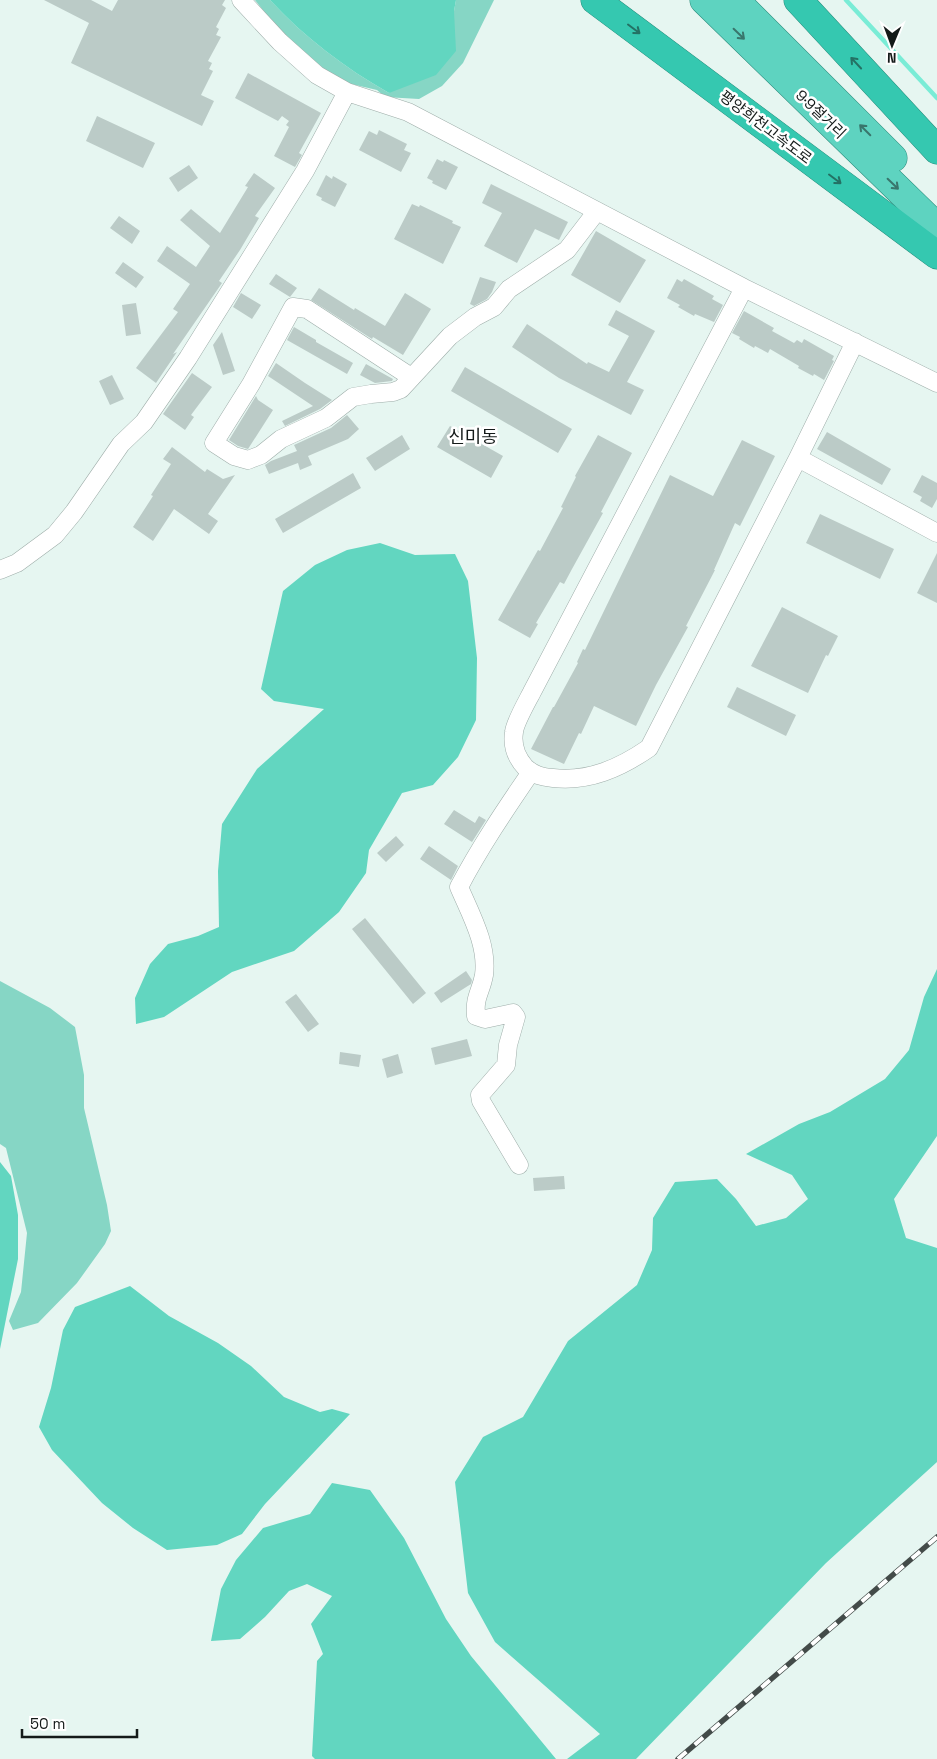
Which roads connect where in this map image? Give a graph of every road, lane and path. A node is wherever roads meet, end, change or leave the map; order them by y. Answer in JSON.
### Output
{"nodes":[{"id":1,"x":241,"y":0,"type":"edge"},
{"id":2,"x":595,"y":0,"type":"edge"},
{"id":3,"x":704,"y":0,"type":"edge"},
{"id":4,"x":735,"y":0,"type":"edge"},
{"id":5,"x":798,"y":0,"type":"edge"},
{"id":6,"x":348,"y":92,"type":"junction"},
{"id":7,"x":937,"y":150,"type":"edge"},
{"id":8,"x":937,"y":202,"type":"edge"},
{"id":9,"x":597,"y":211,"type":"junction"},
{"id":10,"x":937,"y":228,"type":"edge"},
{"id":11,"x":937,"y":255,"type":"edge"},
{"id":12,"x":744,"y":288,"type":"junction"},
{"id":13,"x":855,"y":342,"type":"junction"},
{"id":14,"x":412,"y":377,"type":"junction"},
{"id":15,"x":937,"y":383,"type":"edge"},
{"id":16,"x":798,"y":458,"type":"junction"},
{"id":17,"x":937,"y":533,"type":"edge"},
{"id":18,"x":0,"y":570,"type":"edge"},
{"id":19,"x":531,"y":772,"type":"junction"},
{"id":20,"x":519,"y":1165,"type":"dead end"}],
"edges":[{"from":1,"to":6,"type":"street"},
{"from":2,"to":11,"type":"highway","name":"평양희천고속도로","one_way":true},
{"from":3,"to":10,"type":"highway","name":"9·9절거리","one_way":true},
{"from":8,"to":4,"type":"highway","name":"9·9절거리","one_way":true},
{"from":7,"to":5,"type":"highway","one_way":true},
{"from":6,"to":9,"type":"street"},
{"from":6,"to":18,"type":"street"},
{"from":9,"to":12,"type":"street"},
{"from":9,"to":14,"type":"street"},
{"from":12,"to":13,"type":"street"},
{"from":12,"to":19,"type":"street"},
{"from":13,"to":15,"type":"street"},
{"from":13,"to":16,"type":"street"},
{"from":14,"to":14,"type":"street"},
{"from":16,"to":17,"type":"street"},
{"from":16,"to":19,"type":"street"},
{"from":19,"to":20,"type":"street"}]}
